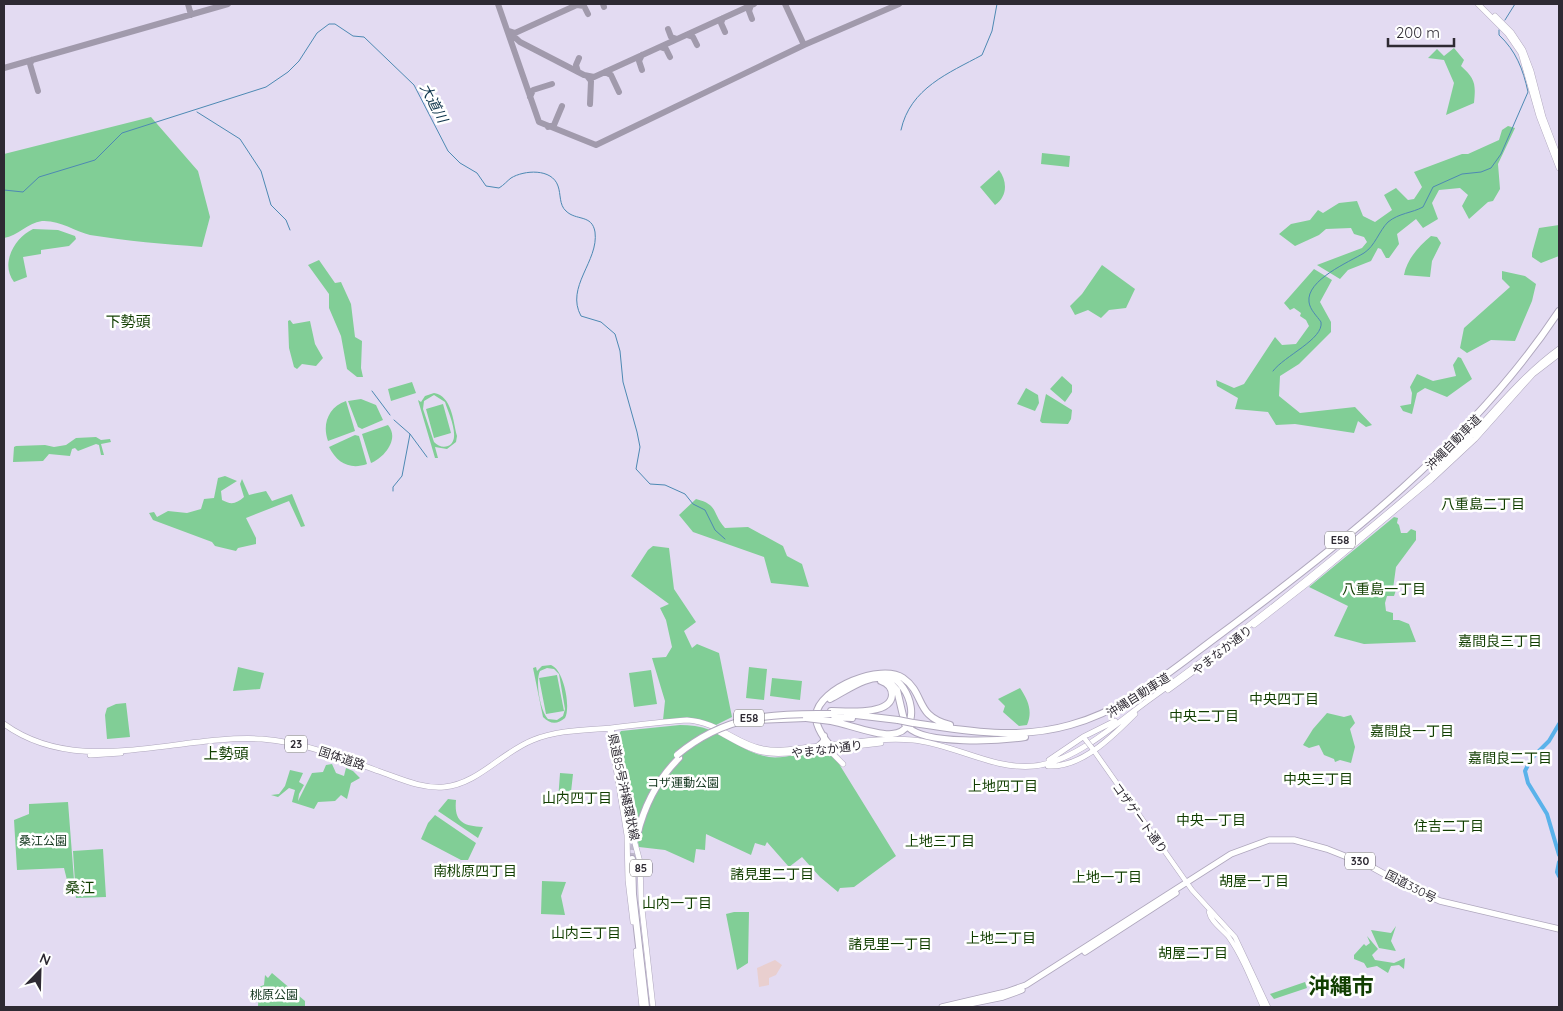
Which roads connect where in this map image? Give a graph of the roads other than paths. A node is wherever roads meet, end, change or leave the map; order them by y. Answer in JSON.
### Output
{"nodes":[{"id":1,"x":1478,"y":4,"type":"edge"},
{"id":2,"x":1482,"y":4,"type":"edge"},
{"id":3,"x":1559,"y":159,"type":"edge"},
{"id":4,"x":1559,"y":168,"type":"edge"},
{"id":5,"x":1559,"y":310,"type":"edge"},
{"id":6,"x":1559,"y":316,"type":"edge"},
{"id":7,"x":1559,"y":349,"type":"edge"},
{"id":8,"x":1559,"y":354,"type":"edge"},
{"id":9,"x":1474,"y":438,"type":"junction"},
{"id":10,"x":873,"y":674,"type":"junction"},
{"id":11,"x":864,"y":681,"type":"junction"},
{"id":12,"x":1134,"y":713,"type":"junction"},
{"id":13,"x":831,"y":716,"type":"junction"},
{"id":14,"x":758,"y":720,"type":"junction"},
{"id":15,"x":4,"y":724,"type":"edge"},
{"id":16,"x":1081,"y":724,"type":"junction"},
{"id":17,"x":910,"y":725,"type":"junction"},
{"id":18,"x":1070,"y":727,"type":"junction"},
{"id":19,"x":4,"y":728,"type":"edge"},
{"id":20,"x":612,"y":730,"type":"junction"},
{"id":21,"x":1018,"y":734,"type":"junction"},
{"id":22,"x":824,"y":736,"type":"junction"},
{"id":23,"x":1084,"y":739,"type":"junction"},
{"id":24,"x":832,"y":746,"type":"junction"},
{"id":25,"x":820,"y":748,"type":"junction"},
{"id":26,"x":1091,"y":750,"type":"junction"},
{"id":27,"x":678,"y":756,"type":"junction"},
{"id":28,"x":843,"y":764,"type":"dead end"},
{"id":29,"x":1022,"y":766,"type":"junction"},
{"id":30,"x":1048,"y":766,"type":"junction"},
{"id":31,"x":635,"y":828,"type":"tunnel mouth"},
{"id":32,"x":637,"y":836,"type":"tunnel mouth"},
{"id":33,"x":634,"y":859,"type":"tunnel mouth"},
{"id":34,"x":1187,"y":884,"type":"junction"},
{"id":35,"x":1209,"y":910,"type":"junction"},
{"id":36,"x":1559,"y":929,"type":"edge"},
{"id":37,"x":642,"y":1007,"type":"edge"},
{"id":38,"x":650,"y":1007,"type":"edge"},
{"id":39,"x":942,"y":1007,"type":"edge"},
{"id":40,"x":954,"y":1007,"type":"edge"},
{"id":41,"x":1263,"y":1007,"type":"edge"},
{"id":42,"x":1268,"y":1007,"type":"edge"}],
"edges":[{"from":1,"to":4,"type":"main road"},
{"from":2,"to":3,"type":"main road"},
{"from":5,"to":16,"type":"highway","name":"沖縄自動車道","number":"E58"},
{"from":6,"to":16,"type":"highway","name":"沖縄自動車道","number":"E58"},
{"from":7,"to":9,"type":"main road","name":"やまなか通り"},
{"from":8,"to":9,"type":"main road","name":"やまなか通り"},
{"from":9,"to":12,"type":"main road","name":"やまなか通り"},
{"from":10,"to":13,"type":"highway"},
{"from":10,"to":21,"type":"highway"},
{"from":10,"to":22,"type":"highway"},
{"from":11,"to":13,"type":"highway"},
{"from":11,"to":17,"type":"highway"},
{"from":11,"to":24,"type":"highway"},
{"from":12,"to":23,"type":"main road"},
{"from":12,"to":26,"type":"main road"},
{"from":12,"to":29,"type":"main road","name":"やまなか通り"},
{"from":12,"to":30,"type":"main road","name":"やまなか通り"},
{"from":13,"to":14,"type":"highway","bridge":true},
{"from":13,"to":14,"type":"highway","name":"沖縄自動車道","number":"E58","bridge":true},
{"from":13,"to":17,"type":"highway","name":"沖縄自動車道","bridge":true},
{"from":13,"to":27,"type":"highway","name":"沖縄自動車道","number":"E58","bridge":true},
{"from":14,"to":27,"type":"highway","name":"沖縄自動車道","number":"E58","bridge":true},
{"from":15,"to":20,"type":"main road","name":"国体道路","number":"23"},
{"from":16,"to":18,"type":"highway","name":"沖縄自動車道"},
{"from":17,"to":18,"type":"highway","name":"沖縄自動車道"},
{"from":17,"to":21,"type":"highway","name":"沖縄自動車道"},
{"from":18,"to":21,"type":"highway","name":"沖縄自動車道"},
{"from":19,"to":20,"type":"main road","name":"国体道路","number":"23"},
{"from":20,"to":25,"type":"main road","name":"やまなか通り"},
{"from":20,"to":37,"type":"main road","name":"県道85号沖縄環状線","number":"85"},
{"from":20,"to":38,"type":"main road","name":"県道85号沖縄環状線","number":"85"},
{"from":22,"to":24,"type":"highway"},
{"from":22,"to":25,"type":"highway"},
{"from":23,"to":26,"type":"main road","name":"コザゲート通り","bridge":true},
{"from":23,"to":29,"type":"main road"},
{"from":24,"to":25,"type":"main road","name":"やまなか通り"},
{"from":24,"to":29,"type":"main road","name":"やまなか通り"},
{"from":24,"to":30,"type":"main road","name":"やまなか通り"},
{"from":25,"to":28,"type":"main road"},
{"from":26,"to":30,"type":"main road"},
{"from":26,"to":34,"type":"main road","name":"コザゲート通り"},
{"from":27,"to":31,"type":"highway","name":"沖縄自動車道","number":"E58"},
{"from":27,"to":32,"type":"highway","name":"沖縄自動車道","number":"E58"},
{"from":33,"to":38,"type":"highway"},
{"from":34,"to":35,"type":"main road","name":"コザゲート通り"},
{"from":34,"to":36,"type":"highway","name":"国道330号","number":"330"},
{"from":34,"to":39,"type":"highway","name":"国道330号","number":"330"},
{"from":34,"to":40,"type":"highway","name":"国道330号","number":"330"},
{"from":35,"to":41,"type":"main road"},
{"from":35,"to":42,"type":"main road"}]}
